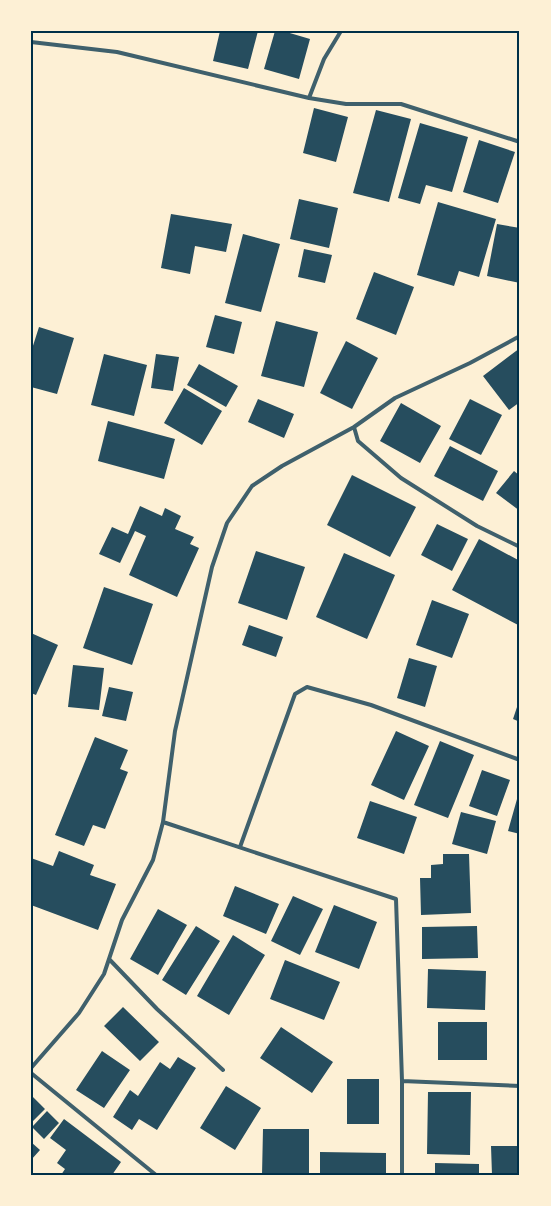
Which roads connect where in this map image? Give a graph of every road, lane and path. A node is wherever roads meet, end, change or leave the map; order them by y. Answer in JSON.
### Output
{"nodes":[{"id":1,"x":341,"y":31,"type":"edge"},
{"id":2,"x":31,"y":42,"type":"edge"},
{"id":3,"x":309,"y":98,"type":"junction"},
{"id":4,"x":520,"y":142,"type":"edge"},
{"id":5,"x":520,"y":336,"type":"edge"},
{"id":6,"x":354,"y":426,"type":"junction"},
{"id":7,"x":520,"y":547,"type":"edge"},
{"id":8,"x":520,"y":760,"type":"edge"},
{"id":9,"x":163,"y":822,"type":"junction"},
{"id":10,"x":240,"y":847,"type":"junction"},
{"id":11,"x":109,"y":959,"type":"junction"},
{"id":12,"x":31,"y":1068,"type":"edge"},
{"id":13,"x":223,"y":1070,"type":"dead end"},
{"id":14,"x":31,"y":1072,"type":"edge"},
{"id":15,"x":402,"y":1081,"type":"junction"},
{"id":16,"x":520,"y":1086,"type":"edge"},
{"id":17,"x":156,"y":1175,"type":"edge"},
{"id":18,"x":402,"y":1175,"type":"edge"}],
"edges":[{"from":1,"to":3,"type":"lane"},
{"from":2,"to":3,"type":"lane"},
{"from":3,"to":4,"type":"lane"},
{"from":5,"to":6,"type":"lane"},
{"from":6,"to":7,"type":"lane"},
{"from":6,"to":9,"type":"lane"},
{"from":8,"to":10,"type":"lane"},
{"from":9,"to":10,"type":"lane"},
{"from":9,"to":11,"type":"lane"},
{"from":10,"to":15,"type":"lane"},
{"from":11,"to":12,"type":"lane"},
{"from":11,"to":13,"type":"lane"},
{"from":14,"to":17,"type":"lane"},
{"from":15,"to":16,"type":"lane"},
{"from":15,"to":18,"type":"lane"}]}
